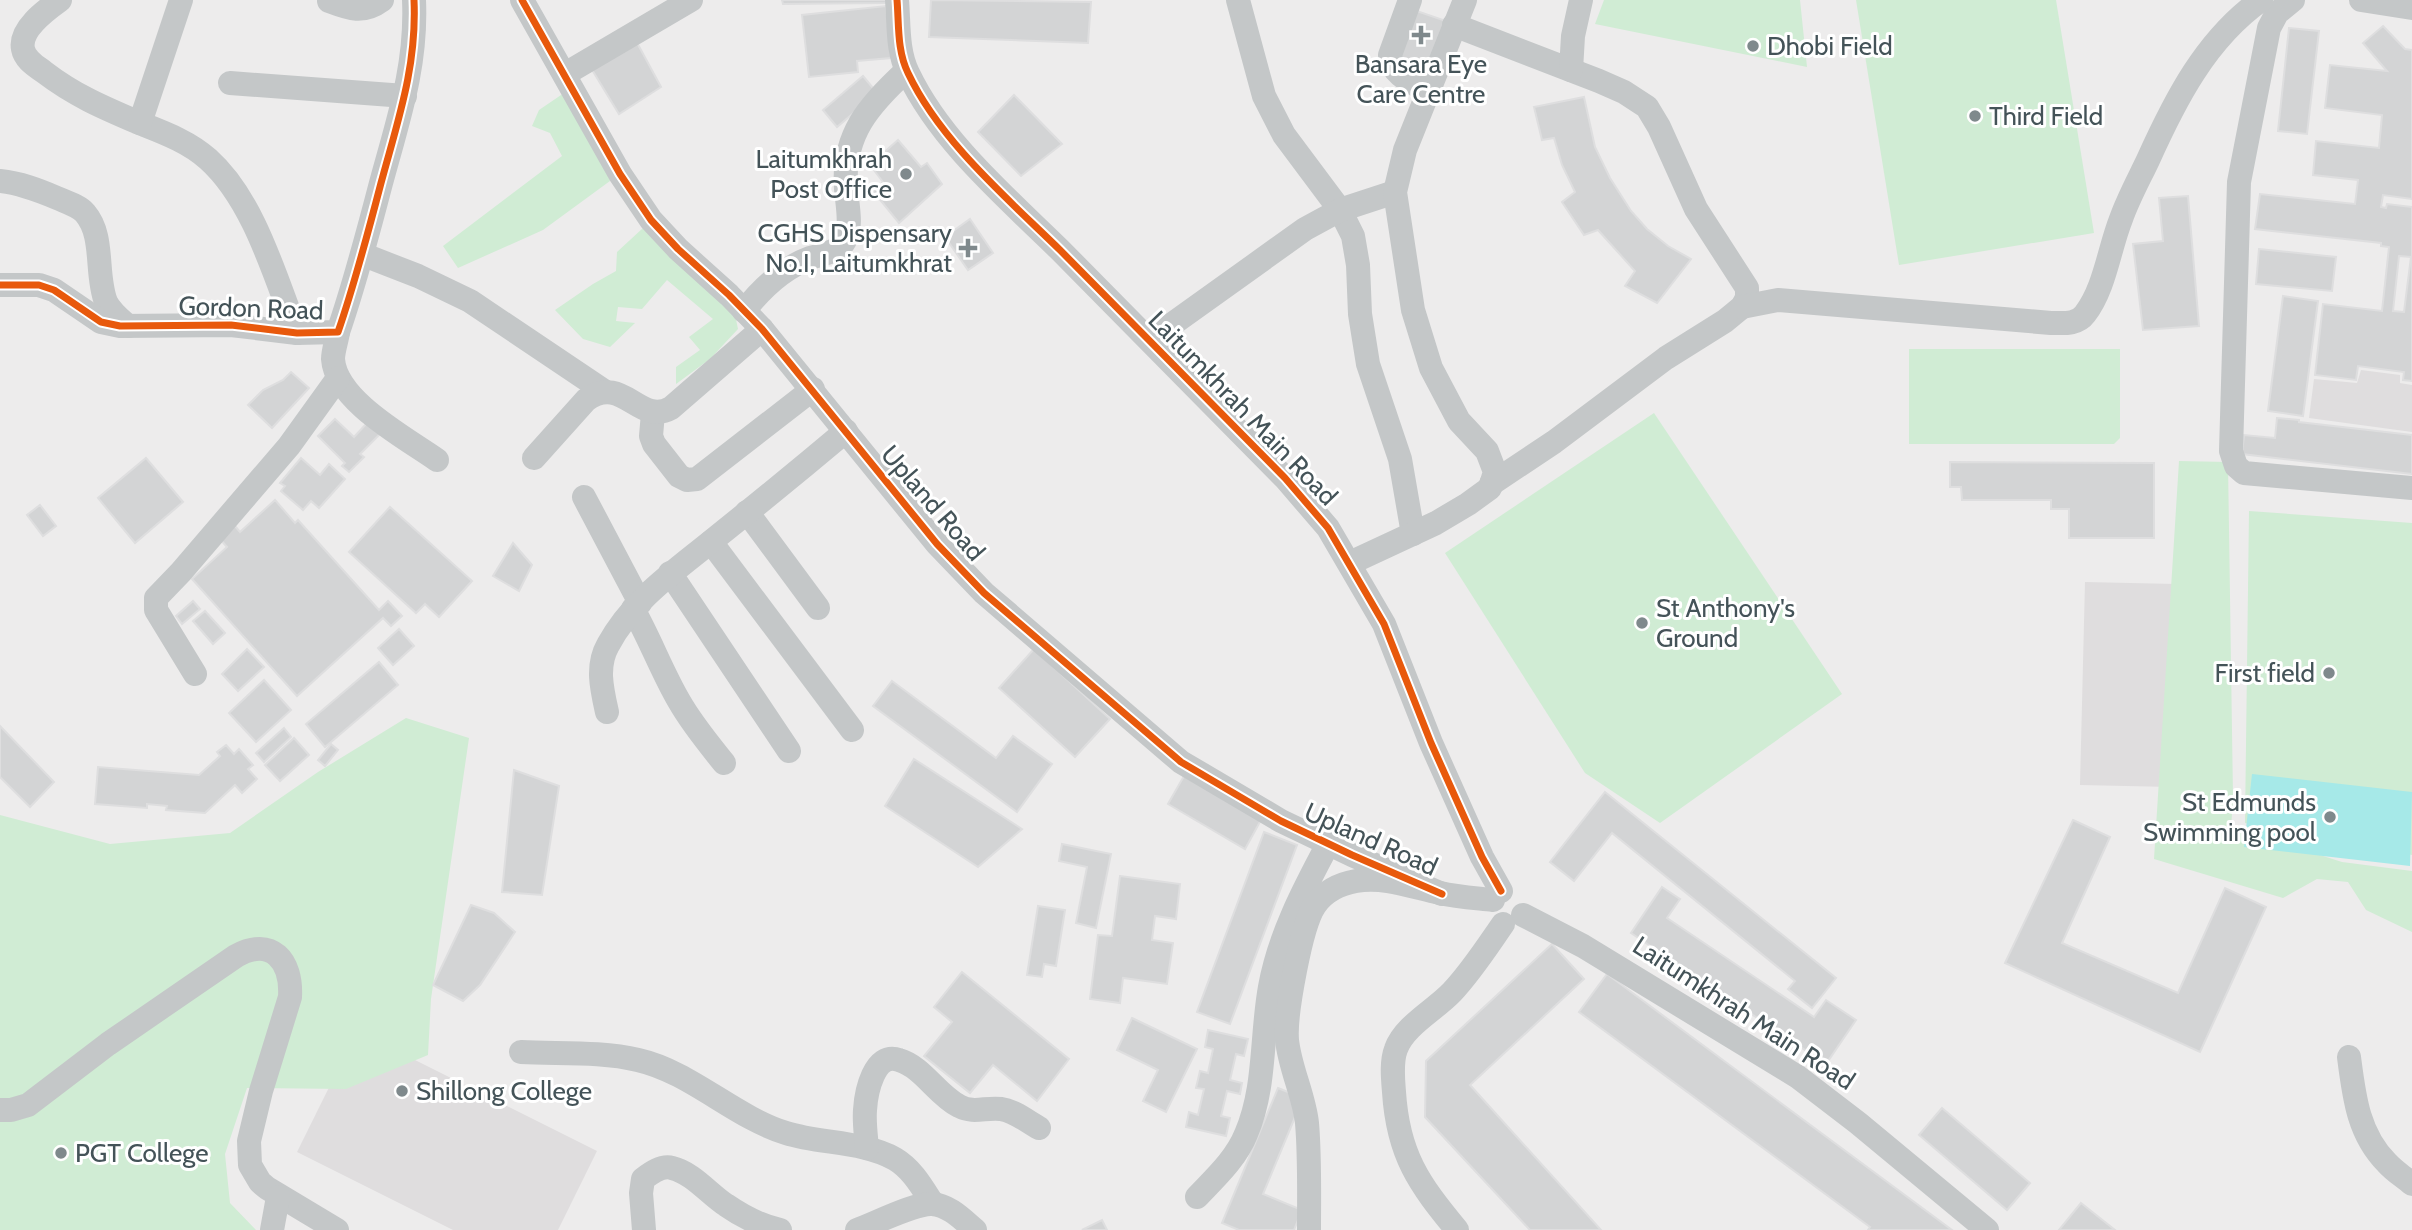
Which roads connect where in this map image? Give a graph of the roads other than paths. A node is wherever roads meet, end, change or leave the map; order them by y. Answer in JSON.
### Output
{"nodes":[{"id":1,"x":60,"y":0,"type":"edge"},
{"id":2,"x":181,"y":0,"type":"edge"},
{"id":3,"x":382,"y":0,"type":"edge"},
{"id":4,"x":414,"y":0,"type":"edge"},
{"id":5,"x":522,"y":0,"type":"edge"},
{"id":6,"x":691,"y":0,"type":"edge"},
{"id":7,"x":897,"y":0,"type":"edge"},
{"id":8,"x":1238,"y":0,"type":"edge"},
{"id":9,"x":1410,"y":0,"type":"edge"},
{"id":10,"x":1465,"y":0,"type":"edge"},
{"id":11,"x":1581,"y":0,"type":"edge"},
{"id":12,"x":2261,"y":0,"type":"edge"},
{"id":13,"x":2293,"y":0,"type":"edge"},
{"id":14,"x":2361,"y":0,"type":"edge"},
{"id":15,"x":329,"y":1,"type":"edge"},
{"id":16,"x":2412,"y":8,"type":"edge"},
{"id":17,"x":1454,"y":25,"type":"junction"},
{"id":18,"x":1571,"y":70,"type":"junction"},
{"id":19,"x":906,"y":71,"type":"junction"},
{"id":20,"x":565,"y":74,"type":"junction"},
{"id":21,"x":230,"y":83,"type":"dead end"},
{"id":22,"x":1428,"y":91,"type":"junction"},
{"id":23,"x":405,"y":96,"type":"junction"},
{"id":24,"x":140,"y":123,"type":"junction"},
{"id":25,"x":0,"y":181,"type":"edge"},
{"id":26,"x":1395,"y":191,"type":"junction"},
{"id":27,"x":1340,"y":210,"type":"junction"},
{"id":28,"x":364,"y":255,"type":"junction"},
{"id":29,"x":0,"y":285,"type":"edge"},
{"id":30,"x":1742,"y":307,"type":"junction"},
{"id":31,"x":744,"y":311,"type":"junction"},
{"id":32,"x":128,"y":326,"type":"junction"},
{"id":33,"x":762,"y":330,"type":"junction"},
{"id":34,"x":338,"y":332,"type":"junction"},
{"id":35,"x":297,"y":333,"type":"junction"},
{"id":36,"x":1150,"y":341,"type":"junction"},
{"id":37,"x":338,"y":378,"type":"junction"},
{"id":38,"x":813,"y":389,"type":"junction"},
{"id":39,"x":604,"y":391,"type":"junction"},
{"id":40,"x":653,"y":413,"type":"junction"},
{"id":41,"x":846,"y":432,"type":"junction"},
{"id":42,"x":534,"y":458,"type":"dead end"},
{"id":43,"x":437,"y":460,"type":"dead end"},
{"id":44,"x":1491,"y":484,"type":"junction"},
{"id":45,"x":2412,"y":488,"type":"edge"},
{"id":46,"x":584,"y":497,"type":"dead end"},
{"id":47,"x":747,"y":512,"type":"junction"},
{"id":48,"x":1413,"y":534,"type":"junction"},
{"id":49,"x":710,"y":542,"type":"junction"},
{"id":50,"x":1350,"y":563,"type":"junction"},
{"id":51,"x":670,"y":573,"type":"junction"},
{"id":52,"x":636,"y":606,"type":"junction"},
{"id":53,"x":818,"y":608,"type":"dead end"},
{"id":54,"x":195,"y":674,"type":"dead end"},
{"id":55,"x":607,"y":712,"type":"dead end"},
{"id":56,"x":852,"y":730,"type":"dead end"},
{"id":57,"x":789,"y":751,"type":"dead end"},
{"id":58,"x":724,"y":763,"type":"dead end"},
{"id":59,"x":1328,"y":844,"type":"junction"},
{"id":60,"x":1442,"y":894,"type":"junction"},
{"id":61,"x":1497,"y":895,"type":"junction"},
{"id":62,"x":1513,"y":919,"type":"junction"},
{"id":63,"x":521,"y":1052,"type":"dead end"},
{"id":64,"x":2349,"y":1057,"type":"dead end"},
{"id":65,"x":0,"y":1110,"type":"edge"},
{"id":66,"x":1040,"y":1128,"type":"dead end"},
{"id":67,"x":867,"y":1148,"type":"junction"},
{"id":68,"x":2412,"y":1184,"type":"edge"},
{"id":69,"x":1425,"y":1191,"type":"junction"},
{"id":70,"x":278,"y":1196,"type":"junction"},
{"id":71,"x":1197,"y":1197,"type":"dead end"},
{"id":72,"x":933,"y":1203,"type":"junction"},
{"id":73,"x":272,"y":1230,"type":"edge"},
{"id":74,"x":337,"y":1230,"type":"edge"},
{"id":75,"x":644,"y":1230,"type":"edge"},
{"id":76,"x":780,"y":1230,"type":"edge"},
{"id":77,"x":857,"y":1230,"type":"edge"},
{"id":78,"x":975,"y":1230,"type":"edge"},
{"id":79,"x":1309,"y":1230,"type":"edge"},
{"id":80,"x":1433,"y":1230,"type":"edge"},
{"id":81,"x":1457,"y":1230,"type":"edge"},
{"id":82,"x":1987,"y":1230,"type":"edge"}],
"edges":[{"from":1,"to":24,"type":"street"},
{"from":2,"to":24,"type":"street"},
{"from":3,"to":15,"type":"street"},
{"from":4,"to":23,"type":"street","name":"Gordon Road"},
{"from":5,"to":20,"type":"street","name":"Upland Road"},
{"from":6,"to":20,"type":"street"},
{"from":7,"to":19,"type":"street","name":"Laitumkhrah Main Road"},
{"from":8,"to":27,"type":"street"},
{"from":9,"to":22,"type":"street"},
{"from":10,"to":17,"type":"street"},
{"from":11,"to":18,"type":"street"},
{"from":12,"to":30,"type":"street"},
{"from":13,"to":45,"type":"street"},
{"from":14,"to":16,"type":"street"},
{"from":17,"to":18,"type":"street"},
{"from":17,"to":22,"type":"street"},
{"from":18,"to":30,"type":"street"},
{"from":19,"to":31,"type":"street"},
{"from":19,"to":36,"type":"street","name":"Laitumkhrah Main Road"},
{"from":20,"to":31,"type":"street","name":"Upland Road"},
{"from":21,"to":23,"type":"street"},
{"from":22,"to":26,"type":"street"},
{"from":23,"to":28,"type":"street","name":"Gordon Road"},
{"from":24,"to":35,"type":"street"},
{"from":25,"to":32,"type":"street"},
{"from":26,"to":27,"type":"street"},
{"from":26,"to":44,"type":"street"},
{"from":27,"to":36,"type":"street"},
{"from":27,"to":48,"type":"street"},
{"from":28,"to":34,"type":"street","name":"Gordon Road"},
{"from":28,"to":39,"type":"street"},
{"from":29,"to":32,"type":"street","name":"Gordon Road"},
{"from":30,"to":44,"type":"street"},
{"from":31,"to":33,"type":"street","name":"Upland Road"},
{"from":32,"to":35,"type":"street","name":"Gordon Road"},
{"from":33,"to":38,"type":"street","name":"Upland Road"},
{"from":33,"to":40,"type":"street"},
{"from":34,"to":35,"type":"street","name":"Gordon Road"},
{"from":34,"to":37,"type":"street"},
{"from":36,"to":50,"type":"street","name":"Laitumkhrah Main Road"},
{"from":37,"to":43,"type":"street"},
{"from":37,"to":54,"type":"street"},
{"from":38,"to":40,"type":"street"},
{"from":38,"to":41,"type":"street","name":"Upland Road"},
{"from":39,"to":40,"type":"street"},
{"from":39,"to":42,"type":"street"},
{"from":41,"to":47,"type":"street"},
{"from":41,"to":59,"type":"street","name":"Upland Road"},
{"from":44,"to":48,"type":"street"},
{"from":46,"to":52,"type":"street"},
{"from":47,"to":49,"type":"street"},
{"from":47,"to":53,"type":"street"},
{"from":48,"to":50,"type":"street"},
{"from":49,"to":51,"type":"street"},
{"from":49,"to":56,"type":"street"},
{"from":50,"to":61,"type":"street","name":"Laitumkhrah Main Road"},
{"from":51,"to":52,"type":"street"},
{"from":51,"to":57,"type":"street"},
{"from":52,"to":55,"type":"street"},
{"from":52,"to":58,"type":"street"},
{"from":59,"to":60,"type":"street","name":"Upland Road"},
{"from":59,"to":71,"type":"street"},
{"from":60,"to":61,"type":"street"},
{"from":60,"to":79,"type":"street"},
{"from":61,"to":62,"type":"street","name":"Laitumkhrah Main Road"},
{"from":62,"to":69,"type":"street"},
{"from":62,"to":82,"type":"street","name":"Laitumkhrah Main Road"},
{"from":63,"to":67,"type":"street"},
{"from":64,"to":68,"type":"street"},
{"from":65,"to":70,"type":"street"},
{"from":66,"to":67,"type":"street"},
{"from":67,"to":72,"type":"street"},
{"from":69,"to":80,"type":"street"},
{"from":69,"to":81,"type":"street"},
{"from":70,"to":73,"type":"street"},
{"from":70,"to":74,"type":"street"},
{"from":72,"to":77,"type":"street"},
{"from":72,"to":78,"type":"street"},
{"from":75,"to":76,"type":"street"}]}
